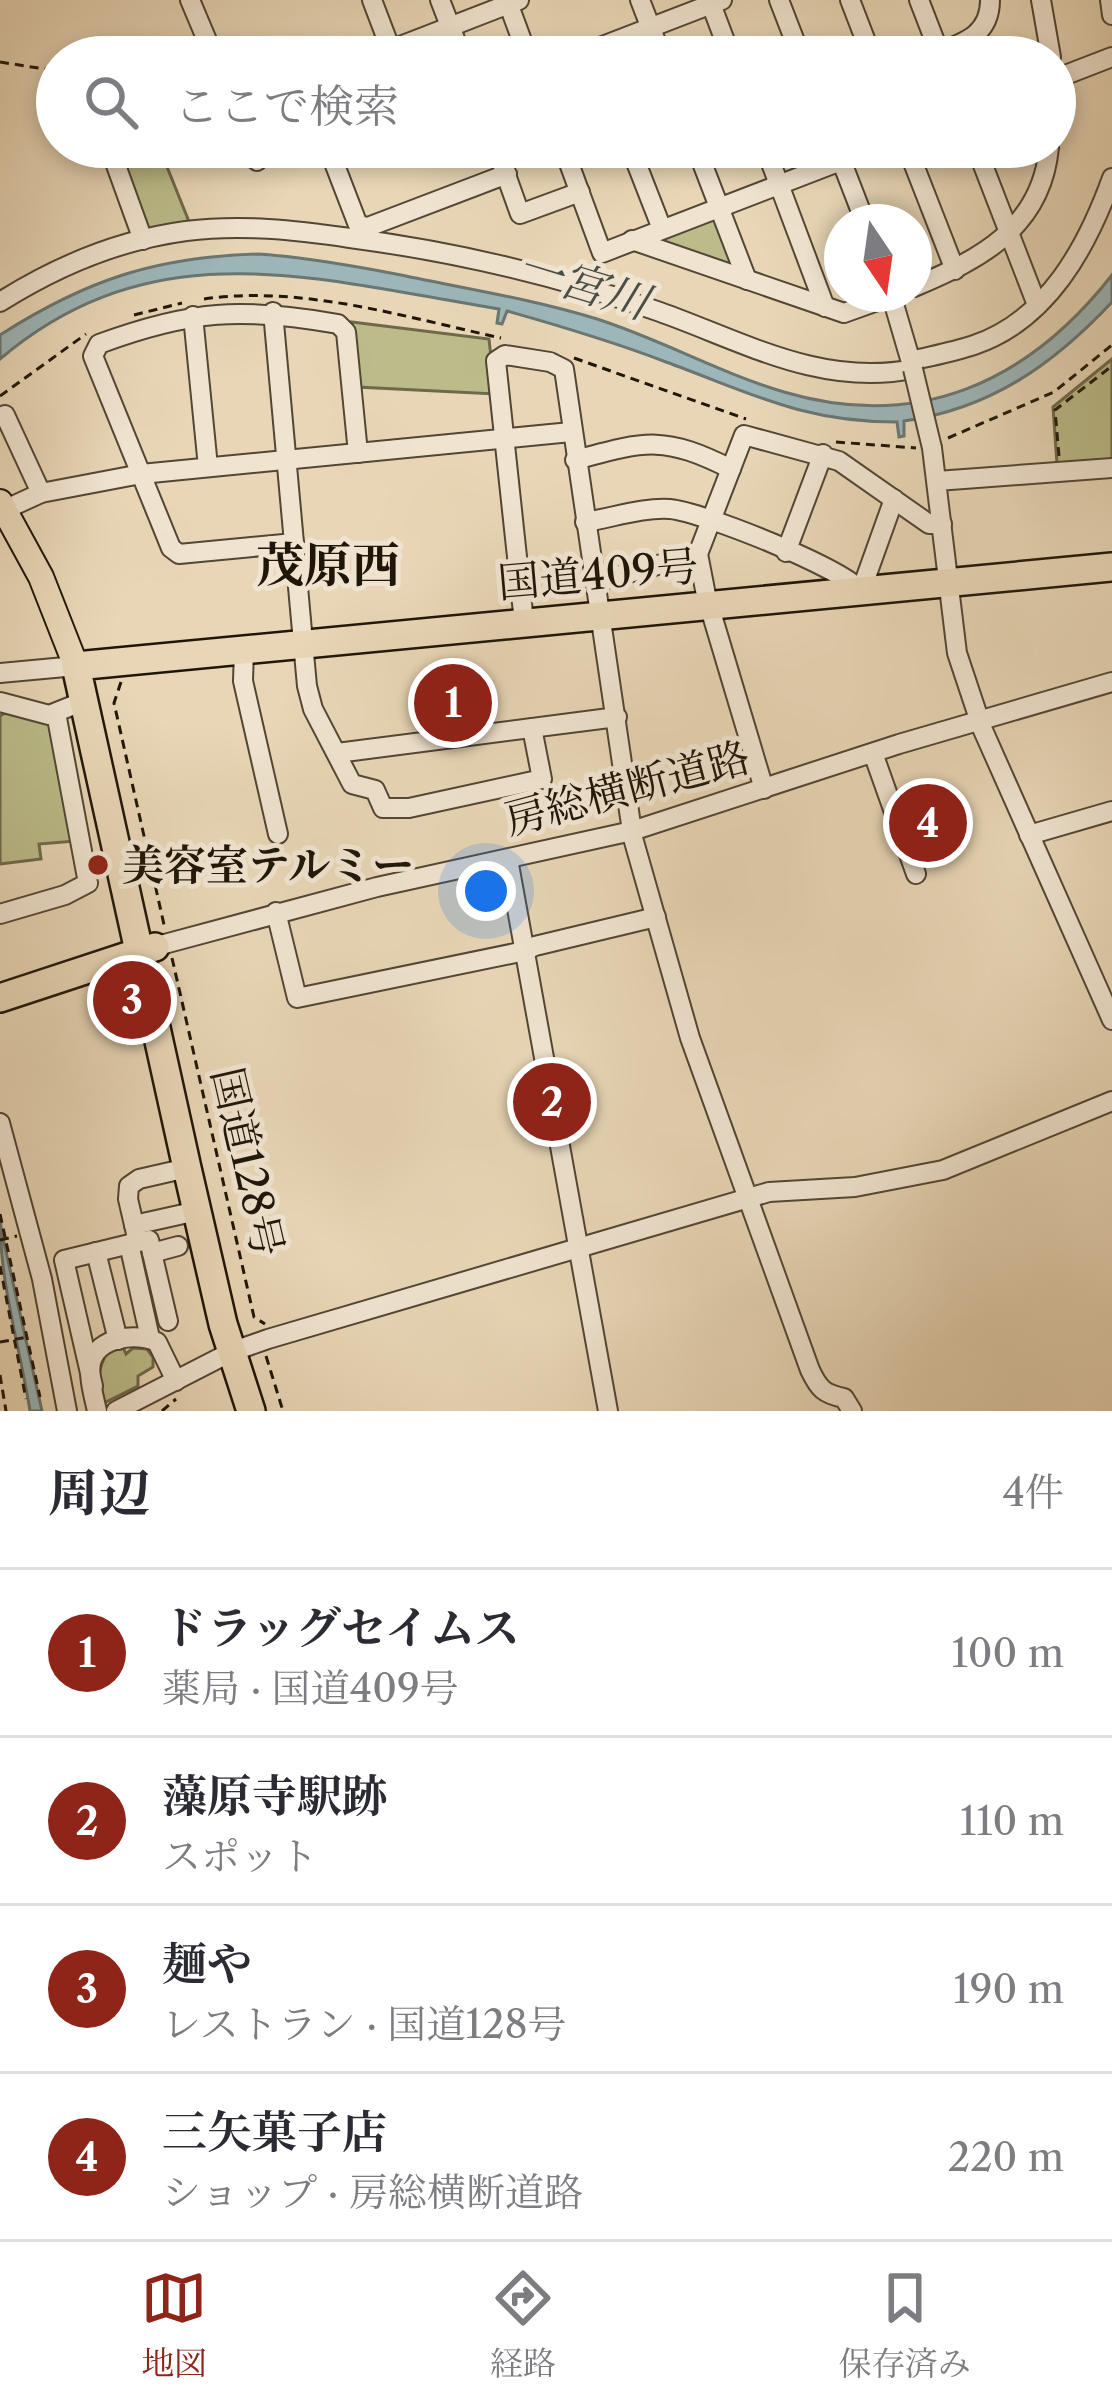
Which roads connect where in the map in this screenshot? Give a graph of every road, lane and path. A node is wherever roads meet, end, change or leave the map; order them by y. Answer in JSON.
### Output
{"nodes":[{"id":1,"x":190,"y":0,"type":"edge"},
{"id":2,"x":372,"y":0,"type":"edge"},
{"id":3,"x":440,"y":0,"type":"edge"},
{"id":4,"x":640,"y":0,"type":"edge"},
{"id":5,"x":779,"y":0,"type":"edge"},
{"id":6,"x":850,"y":0,"type":"edge"},
{"id":7,"x":919,"y":0,"type":"edge"},
{"id":8,"x":991,"y":0,"type":"edge"},
{"id":9,"x":1042,"y":0,"type":"edge"},
{"id":10,"x":1110,"y":0,"type":"edge"},
{"id":11,"x":511,"y":1,"type":"edge"},
{"id":12,"x":717,"y":2,"type":"edge"},
{"id":13,"x":1112,"y":15,"type":"edge"},
{"id":14,"x":451,"y":27,"type":"junction"},
{"id":15,"x":650,"y":28,"type":"junction"},
{"id":16,"x":205,"y":36,"type":"edge"},
{"id":17,"x":379,"y":36,"type":"edge"},
{"id":18,"x":427,"y":36,"type":"edge"},
{"id":19,"x":454,"y":36,"type":"edge"},
{"id":20,"x":522,"y":36,"type":"edge"},
{"id":21,"x":632,"y":36,"type":"edge"},
{"id":22,"x":653,"y":36,"type":"edge"},
{"id":23,"x":726,"y":36,"type":"edge"},
{"id":24,"x":793,"y":36,"type":"edge"},
{"id":25,"x":864,"y":36,"type":"edge"},
{"id":26,"x":933,"y":36,"type":"edge"},
{"id":27,"x":975,"y":36,"type":"edge"},
{"id":28,"x":1048,"y":36,"type":"edge"},
{"id":29,"x":1112,"y":57,"type":"edge"},
{"id":30,"x":0,"y":62,"type":"edge"},
{"id":31,"x":36,"y":68,"type":"edge"},
{"id":32,"x":1076,"y":71,"type":"edge"},
{"id":33,"x":116,"y":168,"type":"edge"},
{"id":34,"x":336,"y":168,"type":"edge"},
{"id":35,"x":505,"y":168,"type":"edge"},
{"id":36,"x":571,"y":168,"type":"edge"},
{"id":37,"x":638,"y":168,"type":"edge"},
{"id":38,"x":704,"y":168,"type":"edge"},
{"id":39,"x":773,"y":168,"type":"edge"},
{"id":40,"x":811,"y":168,"type":"edge"},
{"id":41,"x":844,"y":168,"type":"edge"},
{"id":42,"x":915,"y":168,"type":"edge"},
{"id":43,"x":984,"y":168,"type":"edge"},
{"id":44,"x":1047,"y":168,"type":"edge"},
{"id":45,"x":507,"y":174,"type":"junction"},
{"id":46,"x":1112,"y":178,"type":"edge"},
{"id":47,"x":779,"y":184,"type":"junction"},
{"id":48,"x":580,"y":192,"type":"junction"},
{"id":49,"x":858,"y":204,"type":"edge"},
{"id":50,"x":719,"y":207,"type":"junction"},
{"id":51,"x":662,"y":229,"type":"junction"},
{"id":52,"x":1010,"y":236,"type":"junction"},
{"id":53,"x":143,"y":240,"type":"junction"},
{"id":54,"x":632,"y":240,"type":"junction"},
{"id":55,"x":602,"y":253,"type":"junction"},
{"id":56,"x":955,"y":270,"type":"junction"},
{"id":57,"x":747,"y":280,"type":"junction"},
{"id":58,"x":932,"y":280,"type":"edge"},
{"id":59,"x":575,"y":284,"type":"junction"},
{"id":60,"x":0,"y":302,"type":"edge"},
{"id":61,"x":824,"y":305,"type":"edge"},
{"id":62,"x":1036,"y":305,"type":"junction"},
{"id":63,"x":824,"y":308,"type":"edge"},
{"id":64,"x":898,"y":312,"type":"edge"},
{"id":65,"x":273,"y":313,"type":"junction"},
{"id":66,"x":193,"y":316,"type":"junction"},
{"id":67,"x":912,"y":365,"type":"junction"},
{"id":68,"x":1112,"y":366,"type":"edge"},
{"id":69,"x":5,"y":415,"type":"dead end"},
{"id":70,"x":572,"y":432,"type":"junction"},
{"id":71,"x":505,"y":439,"type":"junction"},
{"id":72,"x":358,"y":453,"type":"junction"},
{"id":73,"x":824,"y":454,"type":"junction"},
{"id":74,"x":286,"y":459,"type":"junction"},
{"id":75,"x":575,"y":460,"type":"junction"},
{"id":76,"x":208,"y":466,"type":"junction"},
{"id":77,"x":1112,"y":468,"type":"edge"},
{"id":78,"x":731,"y":469,"type":"junction"},
{"id":79,"x":1061,"y":472,"type":"junction"},
{"id":80,"x":141,"y":474,"type":"junction"},
{"id":81,"x":937,"y":481,"type":"junction"},
{"id":82,"x":41,"y":493,"type":"junction"},
{"id":83,"x":894,"y":500,"type":"junction"},
{"id":84,"x":2,"y":507,"type":"edge"},
{"id":85,"x":711,"y":520,"type":"junction"},
{"id":86,"x":585,"y":522,"type":"junction"},
{"id":87,"x":942,"y":524,"type":"junction"},
{"id":88,"x":294,"y":542,"type":"junction"},
{"id":89,"x":786,"y":552,"type":"junction"},
{"id":90,"x":698,"y":554,"type":"junction"},
{"id":91,"x":1112,"y":567,"type":"edge"},
{"id":92,"x":596,"y":582,"type":"junction"},
{"id":93,"x":948,"y":583,"type":"junction"},
{"id":94,"x":861,"y":591,"type":"junction"},
{"id":95,"x":710,"y":606,"type":"junction"},
{"id":96,"x":603,"y":615,"type":"junction"},
{"id":97,"x":524,"y":622,"type":"junction"},
{"id":98,"x":304,"y":645,"type":"junction"},
{"id":99,"x":244,"y":649,"type":"junction"},
{"id":100,"x":83,"y":665,"type":"junction"},
{"id":101,"x":0,"y":673,"type":"edge"},
{"id":102,"x":1112,"y":682,"type":"edge"},
{"id":103,"x":84,"y":701,"type":"junction"},
{"id":104,"x":1,"y":705,"type":"edge"},
{"id":105,"x":56,"y":713,"type":"junction"},
{"id":106,"x":617,"y":717,"type":"junction"},
{"id":107,"x":980,"y":721,"type":"junction"},
{"id":108,"x":532,"y":728,"type":"junction"},
{"id":109,"x":337,"y":753,"type":"junction"},
{"id":110,"x":873,"y":753,"type":"junction"},
{"id":111,"x":764,"y":789,"type":"junction"},
{"id":112,"x":1112,"y":811,"type":"edge"},
{"id":113,"x":632,"y":831,"type":"junction"},
{"id":114,"x":278,"y":834,"type":"dead end"},
{"id":115,"x":1029,"y":835,"type":"junction"},
{"id":116,"x":508,"y":859,"type":"junction"},
{"id":117,"x":916,"y":874,"type":"dead end"},
{"id":118,"x":276,"y":912,"type":"junction"},
{"id":119,"x":0,"y":914,"type":"edge"},
{"id":120,"x":656,"y":917,"type":"junction"},
{"id":121,"x":157,"y":950,"type":"junction"},
{"id":122,"x":526,"y":951,"type":"junction"},
{"id":123,"x":0,"y":998,"type":"edge"},
{"id":124,"x":1112,"y":1020,"type":"edge"},
{"id":125,"x":1112,"y":1101,"type":"edge"},
{"id":126,"x":0,"y":1123,"type":"edge"},
{"id":127,"x":187,"y":1168,"type":"junction"},
{"id":128,"x":748,"y":1197,"type":"junction"},
{"id":129,"x":197,"y":1211,"type":"junction"},
{"id":130,"x":0,"y":1214,"type":"edge"},
{"id":131,"x":7,"y":1238,"type":"junction"},
{"id":132,"x":0,"y":1240,"type":"edge"},
{"id":133,"x":138,"y":1241,"type":"junction"},
{"id":134,"x":178,"y":1246,"type":"dead end"},
{"id":135,"x":579,"y":1248,"type":"junction"},
{"id":136,"x":96,"y":1252,"type":"junction"},
{"id":137,"x":0,"y":1266,"type":"edge"},
{"id":138,"x":168,"y":1321,"type":"dead end"},
{"id":139,"x":271,"y":1328,"type":"dead end"},
{"id":140,"x":28,"y":1337,"type":"junction"},
{"id":141,"x":150,"y":1338,"type":"junction"},
{"id":142,"x":16,"y":1340,"type":"junction"},
{"id":143,"x":118,"y":1340,"type":"junction"},
{"id":144,"x":0,"y":1342,"type":"edge"},
{"id":145,"x":249,"y":1349,"type":"junction"},
{"id":146,"x":32,"y":1354,"type":"junction"},
{"id":147,"x":19,"y":1357,"type":"junction"},
{"id":148,"x":0,"y":1375,"type":"edge"},
{"id":149,"x":176,"y":1381,"type":"junction"},
{"id":150,"x":93,"y":1386,"type":"junction"},
{"id":151,"x":40,"y":1397,"type":"dead end"},
{"id":152,"x":26,"y":1399,"type":"dead end"},
{"id":153,"x":6,"y":1411,"type":"edge"},
{"id":154,"x":67,"y":1411,"type":"edge"},
{"id":155,"x":97,"y":1411,"type":"edge"},
{"id":156,"x":116,"y":1411,"type":"edge"},
{"id":157,"x":251,"y":1411,"type":"edge"},
{"id":158,"x":269,"y":1411,"type":"edge"},
{"id":159,"x":284,"y":1411,"type":"edge"},
{"id":160,"x":608,"y":1411,"type":"edge"},
{"id":161,"x":852,"y":1411,"type":"edge"}],
"edges":[{"from":1,"to":16,"type":"street"},
{"from":2,"to":17,"type":"street"},
{"from":3,"to":14,"type":"street"},
{"from":4,"to":15,"type":"street"},
{"from":5,"to":24,"type":"street"},
{"from":6,"to":25,"type":"street"},
{"from":7,"to":26,"type":"street"},
{"from":8,"to":27,"type":"street"},
{"from":9,"to":28,"type":"street"},
{"from":10,"to":13,"type":"street"},
{"from":11,"to":14,"type":"street"},
{"from":11,"to":20,"type":"street"},
{"from":12,"to":15,"type":"street"},
{"from":12,"to":23,"type":"street"},
{"from":14,"to":18,"type":"street"},
{"from":14,"to":19,"type":"street"},
{"from":15,"to":21,"type":"street"},
{"from":15,"to":22,"type":"street"},
{"from":29,"to":32,"type":"street"},
{"from":30,"to":31,"type":"path"},
{"from":33,"to":53,"type":"street"},
{"from":34,"to":45,"type":"street"},
{"from":35,"to":45,"type":"street"},
{"from":36,"to":48,"type":"street"},
{"from":37,"to":51,"type":"street"},
{"from":38,"to":50,"type":"street"},
{"from":39,"to":47,"type":"street"},
{"from":40,"to":47,"type":"street"},
{"from":41,"to":49,"type":"street"},
{"from":42,"to":56,"type":"street"},
{"from":43,"to":52,"type":"street"},
{"from":44,"to":52,"type":"street"},
{"from":45,"to":48,"type":"street"},
{"from":46,"to":62,"type":"street"},
{"from":47,"to":50,"type":"street"},
{"from":47,"to":61,"type":"street"},
{"from":48,"to":55,"type":"street"},
{"from":50,"to":51,"type":"street"},
{"from":50,"to":57,"type":"street"},
{"from":51,"to":54,"type":"street"},
{"from":52,"to":56,"type":"street"},
{"from":52,"to":62,"type":"street"},
{"from":53,"to":59,"type":"street"},
{"from":53,"to":60,"type":"street"},
{"from":54,"to":55,"type":"street"},
{"from":54,"to":57,"type":"street"},
{"from":55,"to":59,"type":"street"},
{"from":56,"to":58,"type":"street"},
{"from":57,"to":63,"type":"street"},
{"from":59,"to":67,"type":"street"},
{"from":62,"to":67,"type":"street"},
{"from":64,"to":67,"type":"street"},
{"from":65,"to":66,"type":"street"},
{"from":65,"to":72,"type":"street"},
{"from":65,"to":74,"type":"street"},
{"from":66,"to":76,"type":"street"},
{"from":66,"to":80,"type":"street"},
{"from":67,"to":81,"type":"street","bridge":true},
{"from":68,"to":79,"type":"path"},
{"from":69,"to":82,"type":"street"},
{"from":70,"to":71,"type":"street"},
{"from":70,"to":71,"type":"street"},
{"from":70,"to":75,"type":"street"},
{"from":71,"to":72,"type":"street"},
{"from":71,"to":97,"type":"street"},
{"from":72,"to":74,"type":"street"},
{"from":73,"to":78,"type":"street"},
{"from":73,"to":83,"type":"street"},
{"from":73,"to":89,"type":"street"},
{"from":74,"to":76,"type":"street"},
{"from":74,"to":88,"type":"street"},
{"from":75,"to":78,"type":"street"},
{"from":75,"to":86,"type":"street"},
{"from":76,"to":80,"type":"street"},
{"from":77,"to":79,"type":"street"},
{"from":78,"to":85,"type":"street"},
{"from":79,"to":81,"type":"street"},
{"from":80,"to":82,"type":"street"},
{"from":80,"to":88,"type":"street"},
{"from":81,"to":87,"type":"street"},
{"from":82,"to":84,"type":"street"},
{"from":83,"to":87,"type":"street"},
{"from":83,"to":94,"type":"street"},
{"from":84,"to":100,"type":"main road"},
{"from":85,"to":86,"type":"street"},
{"from":85,"to":89,"type":"street"},
{"from":85,"to":90,"type":"street"},
{"from":86,"to":92,"type":"street"},
{"from":87,"to":93,"type":"street"},
{"from":88,"to":98,"type":"street"},
{"from":89,"to":94,"type":"street"},
{"from":90,"to":92,"type":"street"},
{"from":90,"to":95,"type":"street"},
{"from":91,"to":93,"type":"highway","name":"国道409号"},
{"from":92,"to":96,"type":"street"},
{"from":93,"to":94,"type":"highway","name":"国道409号"},
{"from":93,"to":107,"type":"street"},
{"from":94,"to":95,"type":"highway","name":"国道409号"},
{"from":95,"to":96,"type":"highway","name":"国道409号"},
{"from":95,"to":111,"type":"street"},
{"from":96,"to":97,"type":"highway","name":"国道409号"},
{"from":96,"to":106,"type":"street"},
{"from":97,"to":98,"type":"highway","name":"国道409号"},
{"from":98,"to":99,"type":"highway","name":"国道409号"},
{"from":98,"to":109,"type":"street"},
{"from":99,"to":100,"type":"highway","name":"国道409号"},
{"from":99,"to":114,"type":"street"},
{"from":100,"to":101,"type":"street"},
{"from":100,"to":103,"type":"highway"},
{"from":100,"to":121,"type":"highway"},
{"from":102,"to":107,"type":"street","name":"房総横断道路"},
{"from":103,"to":105,"type":"street"},
{"from":103,"to":121,"type":"highway"},
{"from":104,"to":105,"type":"street"},
{"from":105,"to":119,"type":"street"},
{"from":106,"to":108,"type":"street"},
{"from":106,"to":113,"type":"street"},
{"from":107,"to":110,"type":"street","name":"房総横断道路"},
{"from":107,"to":115,"type":"street"},
{"from":108,"to":109,"type":"street"},
{"from":108,"to":109,"type":"street"},
{"from":110,"to":111,"type":"street","name":"房総横断道路"},
{"from":110,"to":117,"type":"street"},
{"from":111,"to":113,"type":"street","name":"房総横断道路"},
{"from":112,"to":115,"type":"street"},
{"from":113,"to":116,"type":"street","name":"房総横断道路"},
{"from":113,"to":120,"type":"street"},
{"from":115,"to":124,"type":"street"},
{"from":116,"to":118,"type":"street","name":"房総横断道路"},
{"from":116,"to":122,"type":"street"},
{"from":118,"to":121,"type":"street","name":"房総横断道路"},
{"from":118,"to":122,"type":"street"},
{"from":120,"to":122,"type":"street"},
{"from":120,"to":128,"type":"street"},
{"from":121,"to":123,"type":"highway"},
{"from":121,"to":127,"type":"highway","name":"国道128号"},
{"from":121,"to":139,"type":"path"},
{"from":121,"to":145,"type":"highway","name":"国道128号"},
{"from":122,"to":135,"type":"street"},
{"from":125,"to":128,"type":"street"},
{"from":126,"to":154,"type":"street"},
{"from":127,"to":129,"type":"highway","name":"国道128号"},
{"from":127,"to":133,"type":"street"},
{"from":128,"to":135,"type":"street"},
{"from":128,"to":161,"type":"street"},
{"from":129,"to":133,"type":"street"},
{"from":129,"to":145,"type":"highway","name":"国道128号"},
{"from":130,"to":131,"type":"path"},
{"from":131,"to":132,"type":"path"},
{"from":131,"to":140,"type":"path"},
{"from":133,"to":134,"type":"street"},
{"from":133,"to":136,"type":"street"},
{"from":133,"to":138,"type":"street"},
{"from":133,"to":141,"type":"street"},
{"from":135,"to":145,"type":"street"},
{"from":135,"to":160,"type":"street"},
{"from":136,"to":143,"type":"street"},
{"from":136,"to":150,"type":"street"},
{"from":137,"to":142,"type":"path"},
{"from":140,"to":142,"type":"path"},
{"from":140,"to":146,"type":"path"},
{"from":141,"to":143,"type":"street"},
{"from":141,"to":149,"type":"street"},
{"from":142,"to":144,"type":"path"},
{"from":142,"to":147,"type":"path"},
{"from":143,"to":150,"type":"street"},
{"from":145,"to":149,"type":"street"},
{"from":145,"to":157,"type":"highway","name":"国道128号"},
{"from":145,"to":158,"type":"highway","name":"国道128号"},
{"from":145,"to":159,"type":"path"},
{"from":146,"to":147,"type":"path"},
{"from":146,"to":151,"type":"path"},
{"from":147,"to":152,"type":"path"},
{"from":148,"to":153,"type":"path"},
{"from":149,"to":156,"type":"street"},
{"from":150,"to":155,"type":"street"}]}
